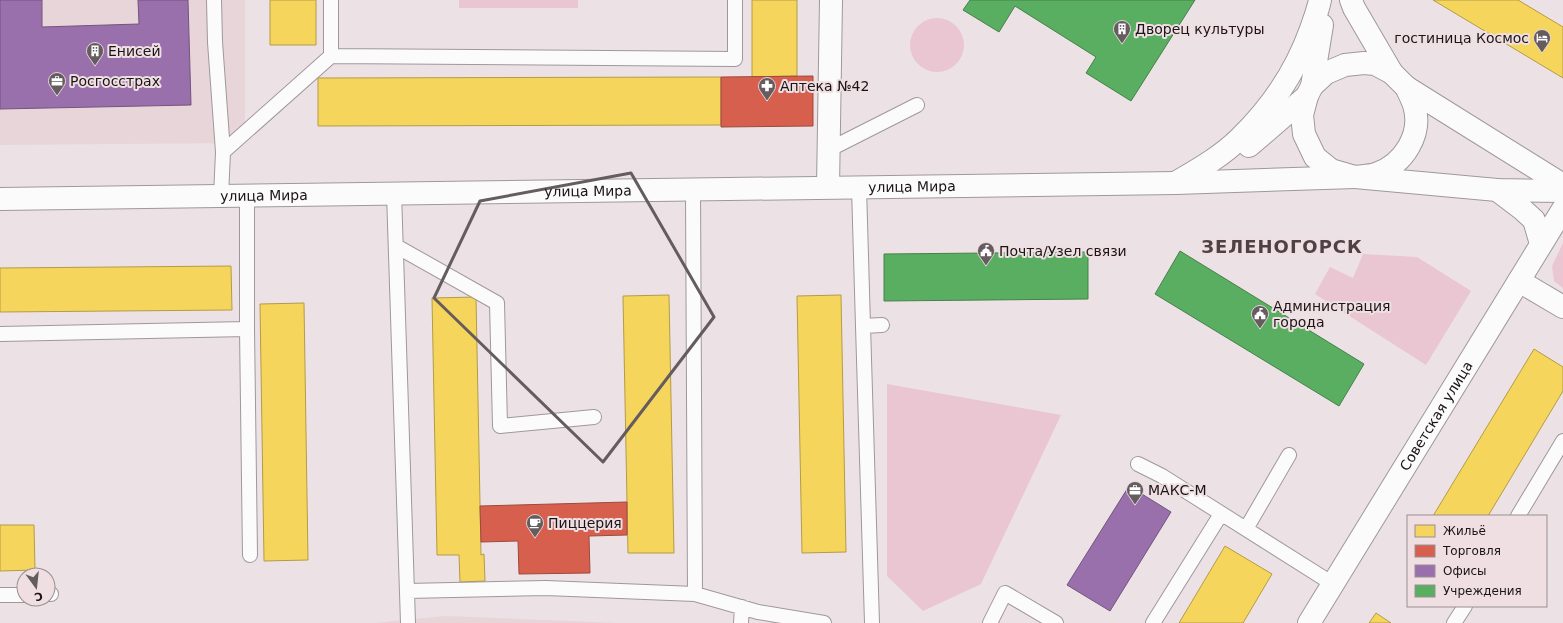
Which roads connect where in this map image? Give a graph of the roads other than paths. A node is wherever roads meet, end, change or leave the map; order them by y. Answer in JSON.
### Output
{"nodes":[{"id":1,"x":214,"y":0,"type":"edge"},
{"id":2,"x":331,"y":0,"type":"edge"},
{"id":3,"x":735,"y":0,"type":"edge"},
{"id":4,"x":830,"y":0,"type":"edge"},
{"id":5,"x":1320,"y":0,"type":"edge"},
{"id":6,"x":1326,"y":0,"type":"edge"},
{"id":7,"x":1351,"y":0,"type":"edge"},
{"id":8,"x":330,"y":56,"type":"junction"},
{"id":9,"x":1399,"y":80,"type":"junction"},
{"id":10,"x":1310,"y":91,"type":"junction"},
{"id":11,"x":917,"y":105,"type":"dead end"},
{"id":12,"x":828,"y":150,"type":"junction"},
{"id":13,"x":223,"y":152,"type":"junction"},
{"id":14,"x":1355,"y":177,"type":"junction"},
{"id":15,"x":1176,"y":183,"type":"junction"},
{"id":16,"x":1563,"y":185,"type":"edge"},
{"id":17,"x":859,"y":187,"type":"junction"},
{"id":18,"x":828,"y":188,"type":"junction"},
{"id":19,"x":693,"y":189,"type":"junction"},
{"id":20,"x":1497,"y":190,"type":"junction"},
{"id":21,"x":1563,"y":191,"type":"edge"},
{"id":22,"x":394,"y":193,"type":"junction"},
{"id":23,"x":247,"y":195,"type":"junction"},
{"id":24,"x":221,"y":196,"type":"junction"},
{"id":25,"x":0,"y":199,"type":"edge"},
{"id":26,"x":1563,"y":209,"type":"edge"},
{"id":27,"x":1541,"y":244,"type":"junction"},
{"id":28,"x":396,"y":246,"type":"junction"},
{"id":29,"x":1519,"y":281,"type":"junction"},
{"id":30,"x":1563,"y":307,"type":"edge"},
{"id":31,"x":882,"y":325,"type":"dead end"},
{"id":32,"x":863,"y":326,"type":"junction"},
{"id":33,"x":247,"y":329,"type":"junction"},
{"id":34,"x":0,"y":334,"type":"edge"},
{"id":35,"x":594,"y":417,"type":"dead end"},
{"id":36,"x":1563,"y":441,"type":"edge"},
{"id":37,"x":1289,"y":455,"type":"dead end"},
{"id":38,"x":1138,"y":464,"type":"dead end"},
{"id":39,"x":1221,"y":514,"type":"junction"},
{"id":40,"x":1519,"y":515,"type":"edge"},
{"id":41,"x":1246,"y":529,"type":"junction"},
{"id":42,"x":250,"y":555,"type":"dead end"},
{"id":43,"x":1333,"y":584,"type":"junction"},
{"id":44,"x":407,"y":591,"type":"junction"},
{"id":45,"x":696,"y":594,"type":"junction"},
{"id":46,"x":0,"y":595,"type":"edge"},
{"id":47,"x":16,"y":595,"type":"edge"},
{"id":48,"x":742,"y":607,"type":"junction"},
{"id":49,"x":1464,"y":607,"type":"edge"},
{"id":50,"x":408,"y":623,"type":"edge"},
{"id":51,"x":740,"y":623,"type":"edge"},
{"id":52,"x":824,"y":623,"type":"edge"},
{"id":53,"x":872,"y":623,"type":"edge"},
{"id":54,"x":990,"y":623,"type":"edge"},
{"id":55,"x":1056,"y":623,"type":"edge"},
{"id":56,"x":1153,"y":623,"type":"edge"},
{"id":57,"x":1309,"y":623,"type":"edge"},
{"id":58,"x":1454,"y":623,"type":"edge"}],
"edges":[{"from":1,"to":13,"type":"lane"},
{"from":2,"to":8,"type":"lane"},
{"from":3,"to":8,"type":"lane"},
{"from":4,"to":12,"type":"street"},
{"from":5,"to":15,"type":"street"},
{"from":6,"to":10,"type":"street"},
{"from":7,"to":9,"type":"street"},
{"from":8,"to":13,"type":"lane"},
{"from":9,"to":10,"type":"street"},
{"from":9,"to":14,"type":"street"},
{"from":9,"to":16,"type":"street"},
{"from":10,"to":14,"type":"street"},
{"from":10,"to":15,"type":"street"},
{"from":11,"to":12,"type":"lane"},
{"from":12,"to":18,"type":"street"},
{"from":13,"to":24,"type":"lane"},
{"from":14,"to":15,"type":"street","name":"улица Мира"},
{"from":14,"to":20,"type":"street"},
{"from":15,"to":17,"type":"street","name":"улица Мира"},
{"from":17,"to":18,"type":"street","name":"улица Мира"},
{"from":17,"to":32,"type":"lane"},
{"from":18,"to":19,"type":"street","name":"улица Мира"},
{"from":19,"to":22,"type":"street","name":"улица Мира"},
{"from":19,"to":45,"type":"lane"},
{"from":20,"to":21,"type":"street"},
{"from":20,"to":27,"type":"street"},
{"from":22,"to":23,"type":"street","name":"улица Мира"},
{"from":22,"to":28,"type":"lane"},
{"from":23,"to":24,"type":"street","name":"улица Мира"},
{"from":23,"to":33,"type":"lane"},
{"from":24,"to":25,"type":"street","name":"улица Мира"},
{"from":26,"to":27,"type":"street","name":"Советская улица"},
{"from":27,"to":29,"type":"street","name":"Советская улица"},
{"from":28,"to":35,"type":"lane"},
{"from":28,"to":44,"type":"lane"},
{"from":29,"to":30,"type":"street"},
{"from":29,"to":43,"type":"street","name":"Советская улица"},
{"from":31,"to":32,"type":"lane"},
{"from":32,"to":53,"type":"lane"},
{"from":33,"to":34,"type":"lane"},
{"from":33,"to":42,"type":"lane"},
{"from":36,"to":40,"type":"lane"},
{"from":37,"to":41,"type":"lane"},
{"from":38,"to":39,"type":"lane"},
{"from":39,"to":41,"type":"lane"},
{"from":39,"to":56,"type":"lane"},
{"from":41,"to":43,"type":"lane"},
{"from":43,"to":57,"type":"street","name":"Советская улица"},
{"from":44,"to":45,"type":"lane"},
{"from":44,"to":50,"type":"lane"},
{"from":45,"to":48,"type":"lane"},
{"from":46,"to":47,"type":"lane"},
{"from":48,"to":51,"type":"lane"},
{"from":48,"to":52,"type":"lane"},
{"from":49,"to":58,"type":"lane"},
{"from":54,"to":55,"type":"lane"}]}
